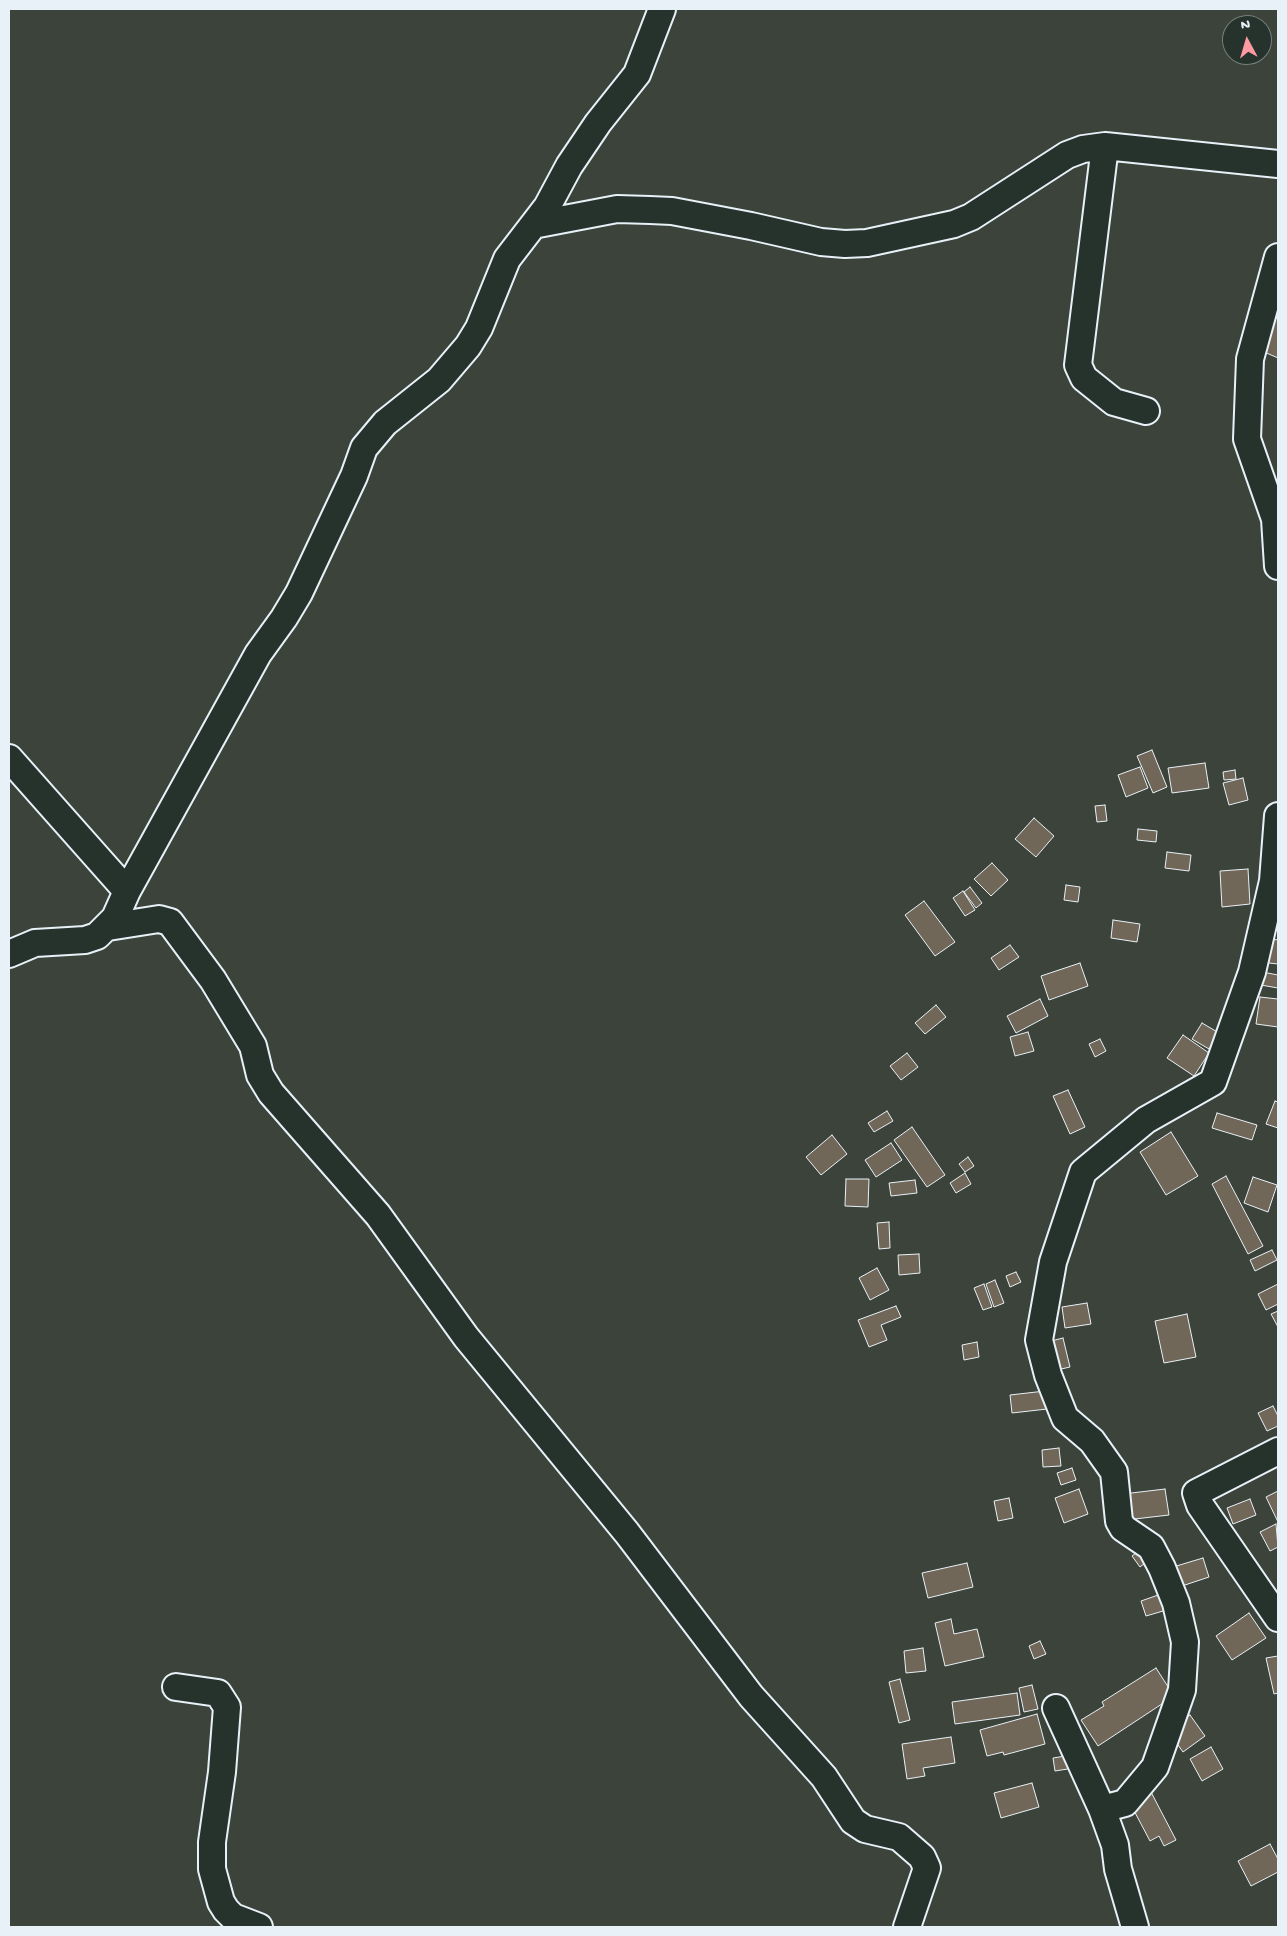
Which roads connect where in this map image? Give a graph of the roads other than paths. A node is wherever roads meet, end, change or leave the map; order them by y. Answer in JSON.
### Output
{"nodes":[{"id":1,"x":662,"y":9,"type":"edge"},
{"id":2,"x":1105,"y":146,"type":"junction"},
{"id":3,"x":1278,"y":164,"type":"edge"},
{"id":4,"x":533,"y":225,"type":"junction"},
{"id":5,"x":1278,"y":257,"type":"edge"},
{"id":6,"x":1146,"y":411,"type":"dead end"},
{"id":7,"x":1277,"y":519,"type":"edge"},
{"id":8,"x":1278,"y":566,"type":"edge"},
{"id":9,"x":9,"y":758,"type":"edge"},
{"id":10,"x":1278,"y":816,"type":"edge"},
{"id":11,"x":1276,"y":882,"type":"edge"},
{"id":12,"x":127,"y":891,"type":"junction"},
{"id":13,"x":108,"y":927,"type":"junction"},
{"id":14,"x":9,"y":954,"type":"edge"},
{"id":15,"x":1278,"y":1451,"type":"edge"},
{"id":16,"x":1278,"y":1618,"type":"edge"},
{"id":17,"x":176,"y":1687,"type":"dead end"},
{"id":18,"x":1056,"y":1708,"type":"dead end"},
{"id":19,"x":1102,"y":1810,"type":"junction"},
{"id":20,"x":259,"y":1927,"type":"edge"},
{"id":21,"x":907,"y":1927,"type":"edge"},
{"id":22,"x":1135,"y":1927,"type":"edge"}],
"edges":[{"from":1,"to":4,"type":"street"},
{"from":2,"to":3,"type":"street"},
{"from":2,"to":4,"type":"street"},
{"from":2,"to":6,"type":"street"},
{"from":4,"to":12,"type":"street"},
{"from":5,"to":7,"type":"street"},
{"from":7,"to":8,"type":"street"},
{"from":9,"to":12,"type":"street"},
{"from":10,"to":11,"type":"street"},
{"from":11,"to":19,"type":"street"},
{"from":12,"to":13,"type":"street"},
{"from":13,"to":14,"type":"street"},
{"from":13,"to":21,"type":"street"},
{"from":15,"to":16,"type":"street"},
{"from":17,"to":20,"type":"street"},
{"from":18,"to":19,"type":"street"},
{"from":19,"to":22,"type":"street"}]}
